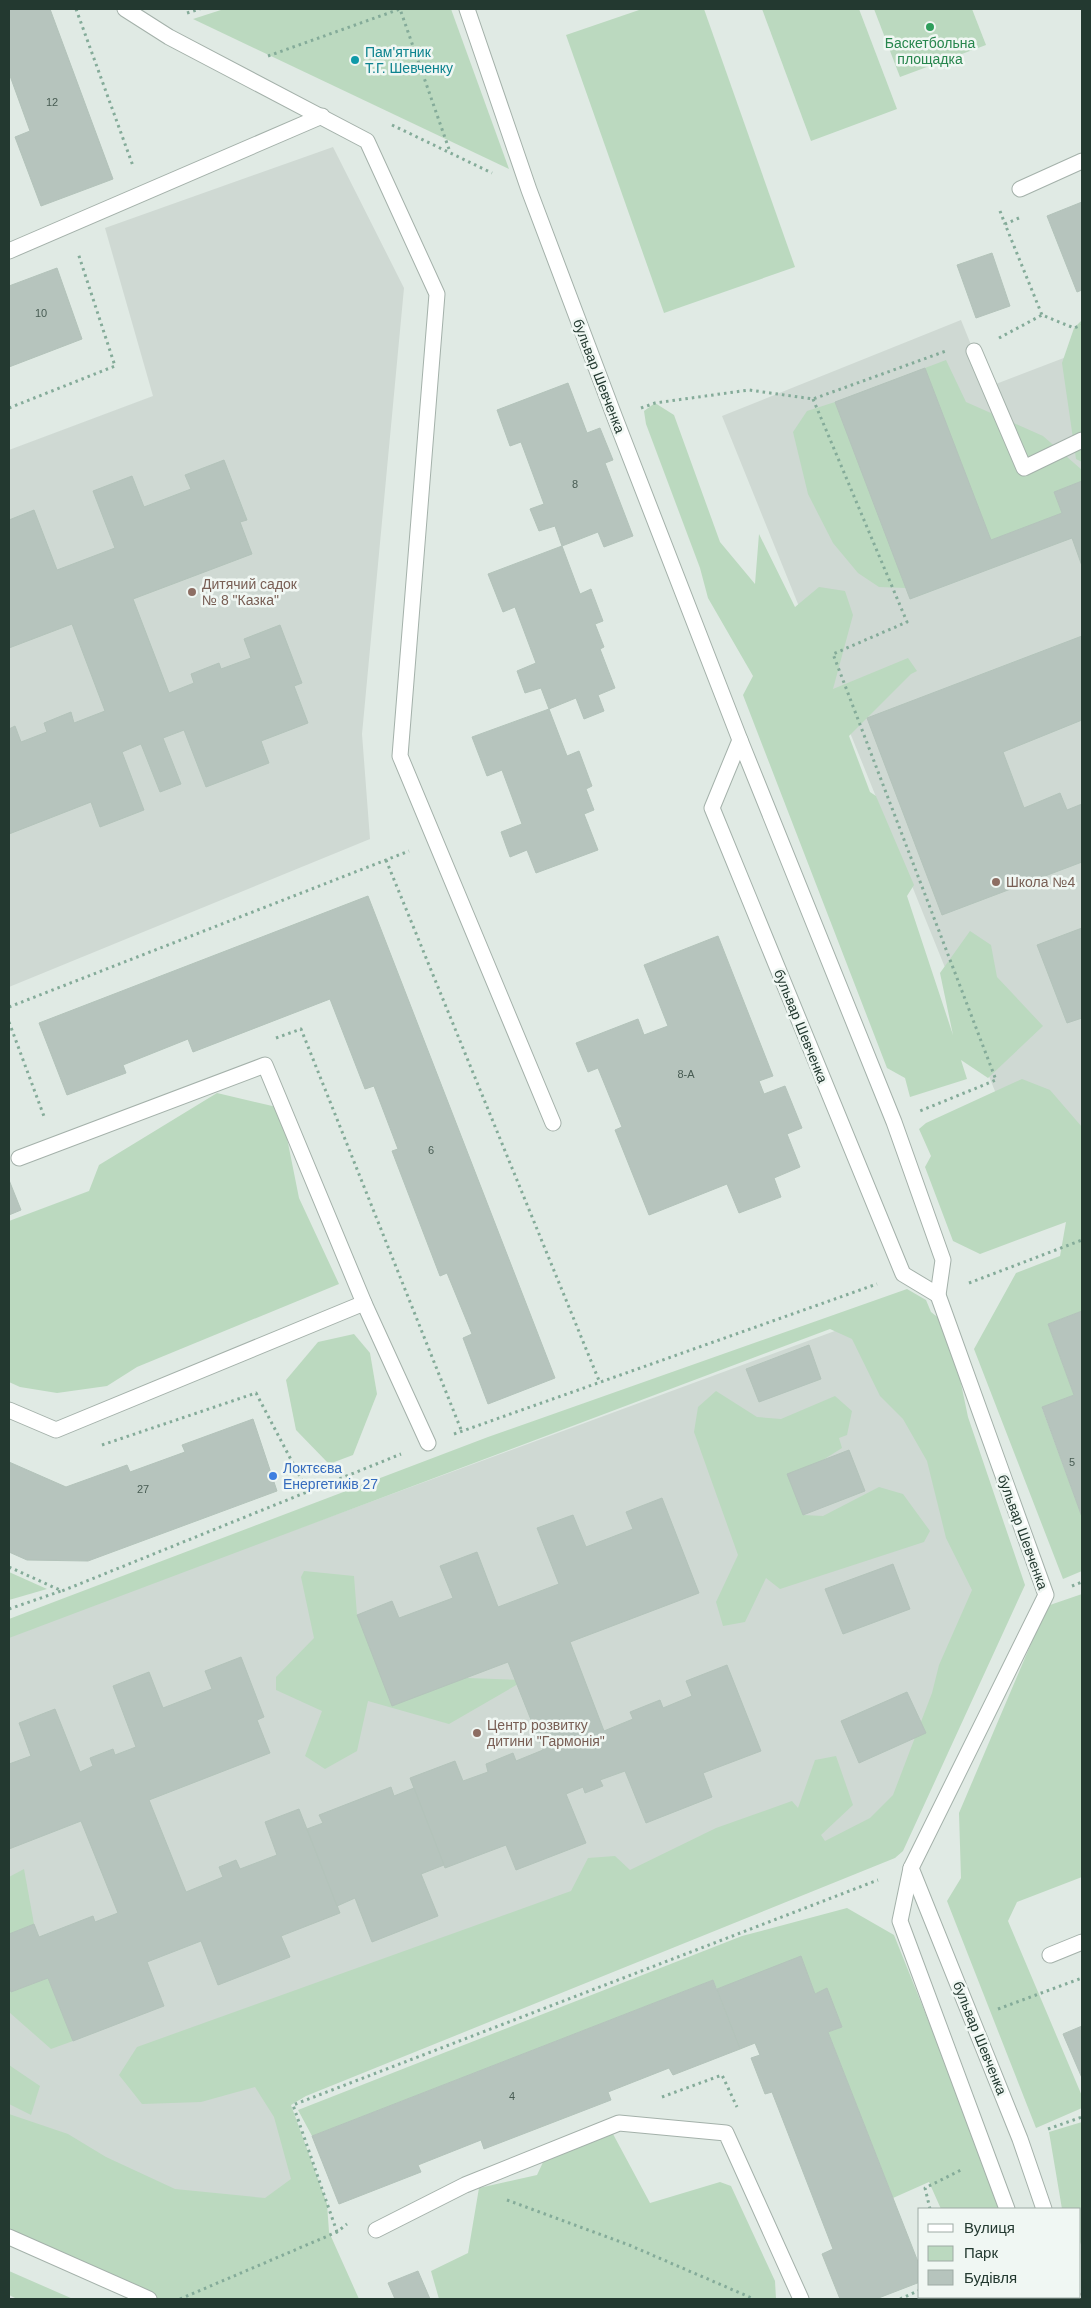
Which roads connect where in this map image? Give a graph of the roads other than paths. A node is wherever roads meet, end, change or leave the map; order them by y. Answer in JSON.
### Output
{"nodes":[{"id":1,"x":125,"y":9,"type":"edge"},
{"id":2,"x":467,"y":9,"type":"edge"},
{"id":3,"x":322,"y":116,"type":"junction"},
{"id":4,"x":1082,"y":161,"type":"edge"},
{"id":5,"x":1020,"y":189,"type":"dead end"},
{"id":6,"x":9,"y":251,"type":"edge"},
{"id":7,"x":974,"y":351,"type":"dead end"},
{"id":8,"x":1082,"y":440,"type":"edge"},
{"id":9,"x":740,"y":740,"type":"junction"},
{"id":10,"x":553,"y":1123,"type":"dead end"},
{"id":11,"x":19,"y":1158,"type":"dead end"},
{"id":12,"x":938,"y":1295,"type":"junction"},
{"id":13,"x":364,"y":1302,"type":"junction"},
{"id":14,"x":9,"y":1410,"type":"edge"},
{"id":15,"x":428,"y":1443,"type":"dead end"},
{"id":16,"x":911,"y":1868,"type":"junction"},
{"id":17,"x":1082,"y":1942,"type":"edge"},
{"id":18,"x":1050,"y":1954,"type":"dead end"},
{"id":19,"x":1007,"y":2208,"type":"edge"},
{"id":20,"x":1044,"y":2208,"type":"edge"},
{"id":21,"x":376,"y":2230,"type":"dead end"},
{"id":22,"x":9,"y":2236,"type":"edge"},
{"id":23,"x":149,"y":2299,"type":"edge"},
{"id":24,"x":801,"y":2299,"type":"edge"}],
"edges":[{"from":1,"to":3,"type":"street"},
{"from":2,"to":9,"type":"street","name":"бульвар Шевченка"},
{"from":3,"to":6,"type":"street"},
{"from":3,"to":10,"type":"street"},
{"from":4,"to":5,"type":"street"},
{"from":7,"to":8,"type":"street"},
{"from":9,"to":12,"type":"street","name":"бульвар Шевченка"},
{"from":9,"to":12,"type":"street","name":"бульвар Шевченка"},
{"from":11,"to":13,"type":"street"},
{"from":12,"to":16,"type":"street","name":"бульвар Шевченка"},
{"from":13,"to":14,"type":"street"},
{"from":13,"to":15,"type":"street"},
{"from":16,"to":19,"type":"street","name":"бульвар Шевченка"},
{"from":16,"to":20,"type":"street","name":"бульвар Шевченка"},
{"from":17,"to":18,"type":"street"},
{"from":21,"to":24,"type":"street"},
{"from":22,"to":23,"type":"street"}]}
